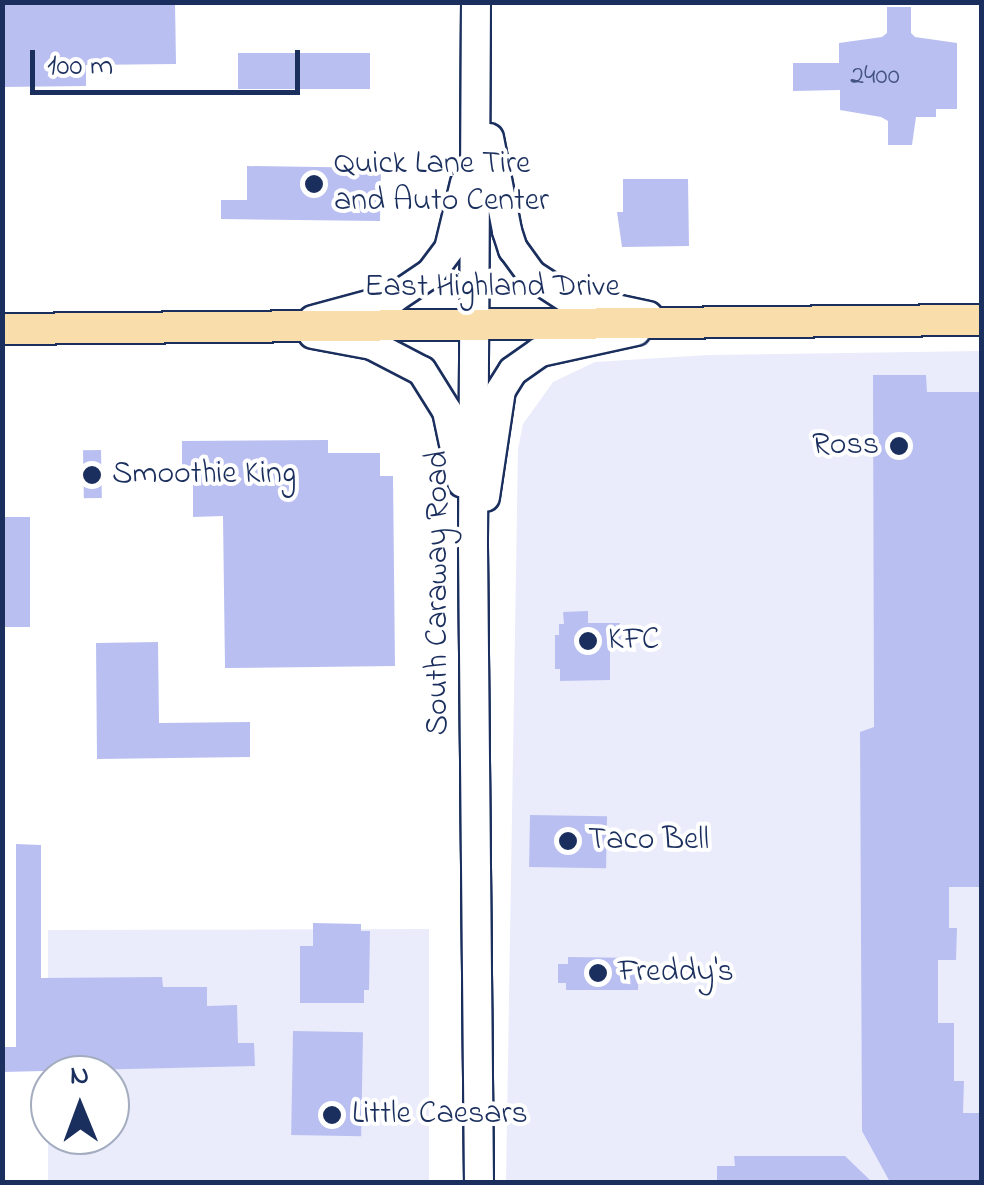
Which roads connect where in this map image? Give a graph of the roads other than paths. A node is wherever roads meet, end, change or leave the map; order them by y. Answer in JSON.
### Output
{"nodes":[{"id":1,"x":476,"y":2,"type":"edge"},
{"id":2,"x":477,"y":78,"type":"junction"},
{"id":3,"x":982,"y":320,"type":"edge"},
{"id":4,"x":676,"y":322,"type":"junction"},
{"id":5,"x":475,"y":323,"type":"junction"},
{"id":6,"x":291,"y":324,"type":"junction"},
{"id":7,"x":2,"y":329,"type":"edge"},
{"id":8,"x":473,"y":547,"type":"junction"},
{"id":9,"x":479,"y":1182,"type":"edge"}],
"edges":[{"from":1,"to":2,"type":"main road","name":"South Caraway Road"},
{"from":2,"to":4,"type":"main road"},
{"from":2,"to":5,"type":"main road","name":"South Caraway Road"},
{"from":2,"to":6,"type":"main road"},
{"from":3,"to":4,"type":"main road","name":"East Highland Drive"},
{"from":4,"to":5,"type":"main road","name":"East Highland Drive"},
{"from":4,"to":8,"type":"main road"},
{"from":5,"to":6,"type":"main road","name":"East Highland Drive"},
{"from":5,"to":8,"type":"main road","name":"South Caraway Road"},
{"from":6,"to":7,"type":"main road","name":"East Highland Drive"},
{"from":6,"to":8,"type":"main road"},
{"from":8,"to":9,"type":"main road","name":"South Caraway Road"}]}
